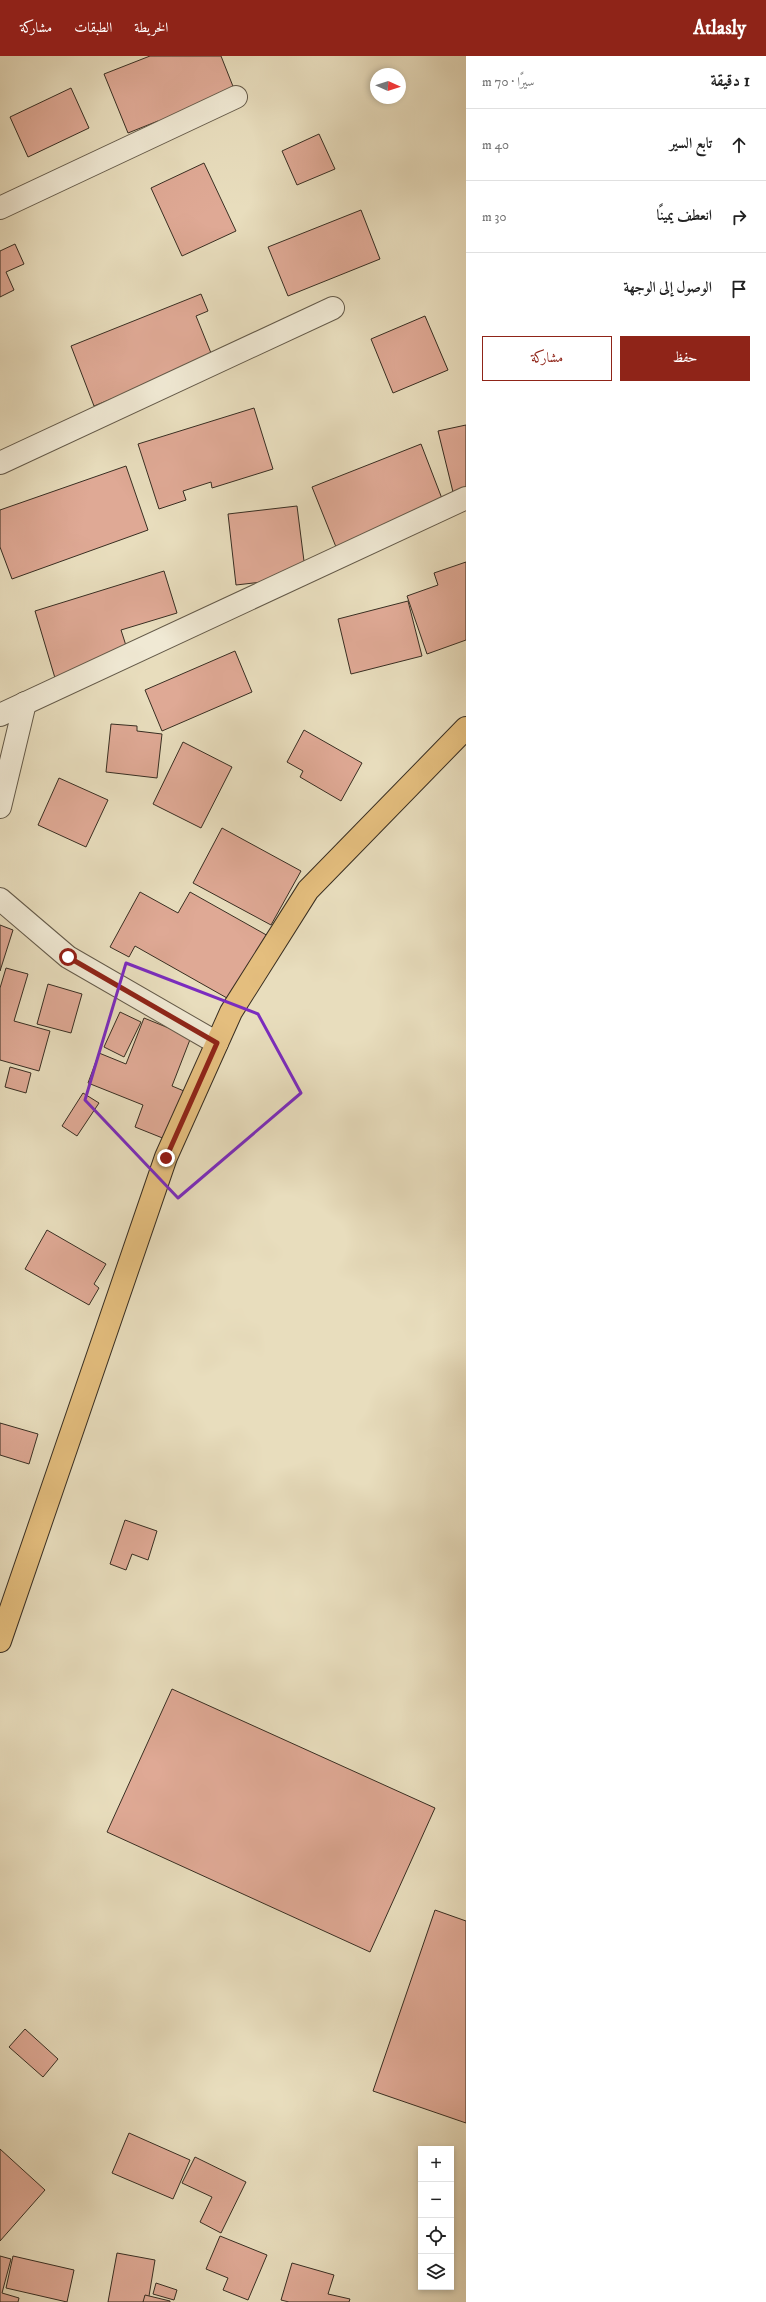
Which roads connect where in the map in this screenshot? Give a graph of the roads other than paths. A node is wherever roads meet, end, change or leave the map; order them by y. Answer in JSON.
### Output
{"nodes":[{"id":1,"x":236,"y":97,"type":"dead end"},
{"id":2,"x":0,"y":208,"type":"edge"},
{"id":3,"x":333,"y":308,"type":"dead end"},
{"id":4,"x":0,"y":463,"type":"edge"},
{"id":5,"x":466,"y":498,"type":"edge"},
{"id":6,"x":25,"y":703,"type":"junction"},
{"id":7,"x":0,"y":715,"type":"edge"},
{"id":8,"x":466,"y":728,"type":"edge"},
{"id":9,"x":0,"y":807,"type":"edge"},
{"id":10,"x":0,"y":899,"type":"edge"},
{"id":11,"x":217,"y":1043,"type":"junction"},
{"id":12,"x":0,"y":1641,"type":"edge"}],
"edges":[{"from":1,"to":2,"type":"street"},
{"from":3,"to":4,"type":"street"},
{"from":5,"to":6,"type":"street"},
{"from":6,"to":7,"type":"street"},
{"from":6,"to":9,"type":"street"},
{"from":8,"to":11,"type":"main road"},
{"from":10,"to":11,"type":"street"},
{"from":11,"to":12,"type":"main road"}]}
